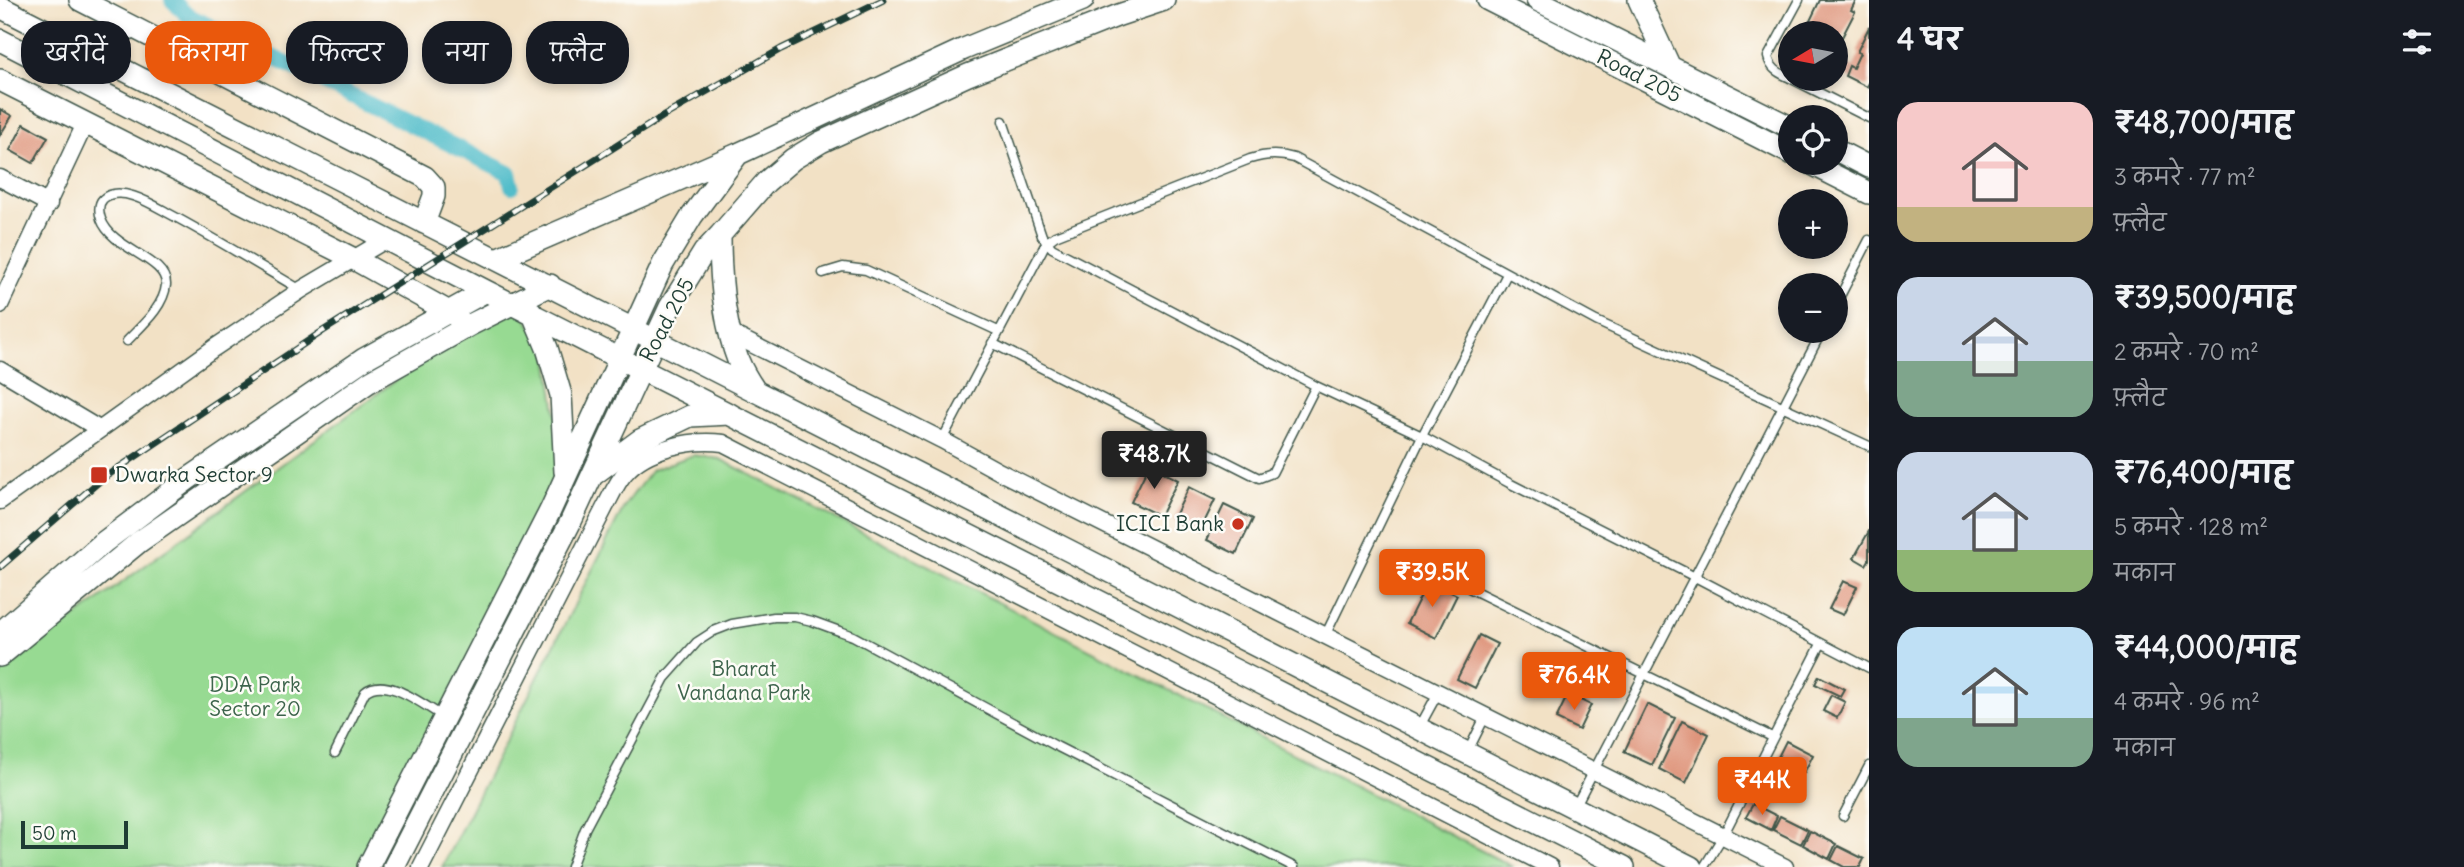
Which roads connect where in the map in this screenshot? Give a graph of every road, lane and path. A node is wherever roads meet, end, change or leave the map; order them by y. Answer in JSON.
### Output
{"nodes":[{"id":1,"x":80,"y":0,"type":"edge"},
{"id":2,"x":1083,"y":0,"type":"edge"},
{"id":3,"x":1164,"y":0,"type":"edge"},
{"id":4,"x":1537,"y":0,"type":"edge"},
{"id":5,"x":1639,"y":0,"type":"edge"},
{"id":6,"x":1799,"y":0,"type":"edge"},
{"id":7,"x":1491,"y":1,"type":"edge"},
{"id":8,"x":0,"y":7,"type":"edge"},
{"id":9,"x":1788,"y":21,"type":"edge"},
{"id":10,"x":1778,"y":39,"type":"edge"},
{"id":11,"x":0,"y":40,"type":"edge"},
{"id":12,"x":1669,"y":65,"type":"junction"},
{"id":13,"x":1778,"y":72,"type":"edge"},
{"id":14,"x":0,"y":80,"type":"edge"},
{"id":15,"x":1816,"y":91,"type":"edge"},
{"id":16,"x":1869,"y":118,"type":"edge"},
{"id":17,"x":1003,"y":121,"type":"dead end"},
{"id":18,"x":1778,"y":121,"type":"edge"},
{"id":19,"x":85,"y":124,"type":"junction"},
{"id":20,"x":1778,"y":147,"type":"edge"},
{"id":21,"x":738,"y":154,"type":"junction"},
{"id":22,"x":1848,"y":156,"type":"edge"},
{"id":23,"x":1869,"y":167,"type":"edge"},
{"id":24,"x":1834,"y":175,"type":"edge"},
{"id":25,"x":0,"y":178,"type":"edge"},
{"id":26,"x":1869,"y":193,"type":"edge"},
{"id":27,"x":49,"y":204,"type":"junction"},
{"id":28,"x":424,"y":223,"type":"junction"},
{"id":29,"x":720,"y":235,"type":"junction"},
{"id":30,"x":387,"y":239,"type":"junction"},
{"id":31,"x":1869,"y":240,"type":"edge"},
{"id":32,"x":1046,"y":243,"type":"junction"},
{"id":33,"x":354,"y":259,"type":"junction"},
{"id":34,"x":496,"y":259,"type":"junction"},
{"id":35,"x":823,"y":273,"type":"dead end"},
{"id":36,"x":1507,"y":274,"type":"junction"},
{"id":37,"x":1848,"y":281,"type":"edge"},
{"id":38,"x":550,"y":285,"type":"junction"},
{"id":39,"x":301,"y":290,"type":"junction"},
{"id":40,"x":486,"y":290,"type":"junction"},
{"id":41,"x":0,"y":305,"type":"edge"},
{"id":42,"x":524,"y":308,"type":"junction"},
{"id":43,"x":450,"y":311,"type":"junction"},
{"id":44,"x":470,"y":325,"type":"junction"},
{"id":45,"x":634,"y":328,"type":"junction"},
{"id":46,"x":998,"y":331,"type":"junction"},
{"id":47,"x":730,"y":333,"type":"junction"},
{"id":48,"x":655,"y":339,"type":"junction"},
{"id":49,"x":127,"y":341,"type":"dead end"},
{"id":50,"x":992,"y":343,"type":"junction"},
{"id":51,"x":1816,"y":343,"type":"edge"},
{"id":52,"x":621,"y":357,"type":"junction"},
{"id":53,"x":642,"y":368,"type":"junction"},
{"id":54,"x":0,"y":370,"type":"edge"},
{"id":55,"x":1316,"y":386,"type":"junction"},
{"id":56,"x":754,"y":389,"type":"junction"},
{"id":57,"x":1783,"y":406,"type":"junction"},
{"id":58,"x":732,"y":414,"type":"junction"},
{"id":59,"x":99,"y":429,"type":"junction"},
{"id":60,"x":1422,"y":436,"type":"junction"},
{"id":61,"x":942,"y":440,"type":"junction"},
{"id":62,"x":1869,"y":446,"type":"edge"},
{"id":63,"x":592,"y":476,"type":"junction"},
{"id":64,"x":565,"y":477,"type":"junction"},
{"id":65,"x":0,"y":501,"type":"edge"},
{"id":66,"x":1695,"y":577,"type":"junction"},
{"id":67,"x":1469,"y":588,"type":"dead end"},
{"id":68,"x":0,"y":633,"type":"edge"},
{"id":69,"x":1325,"y":636,"type":"junction"},
{"id":70,"x":1821,"y":644,"type":"junction"},
{"id":71,"x":0,"y":656,"type":"edge"},
{"id":72,"x":1869,"y":668,"type":"edge"},
{"id":73,"x":1645,"y":673,"type":"junction"},
{"id":74,"x":1437,"y":693,"type":"junction"},
{"id":75,"x":444,"y":717,"type":"junction"},
{"id":76,"x":1485,"y":717,"type":"junction"},
{"id":77,"x":1419,"y":729,"type":"junction"},
{"id":78,"x":1772,"y":737,"type":"junction"},
{"id":79,"x":335,"y":753,"type":"dead end"},
{"id":80,"x":1467,"y":753,"type":"junction"},
{"id":81,"x":1869,"y":766,"type":"edge"},
{"id":82,"x":1594,"y":772,"type":"junction"},
{"id":83,"x":1575,"y":808,"type":"junction"},
{"id":84,"x":1843,"y":816,"type":"dead end"},
{"id":85,"x":1723,"y":836,"type":"junction"},
{"id":86,"x":368,"y":867,"type":"edge"},
{"id":87,"x":394,"y":867,"type":"edge"},
{"id":88,"x":421,"y":867,"type":"edge"},
{"id":89,"x":571,"y":867,"type":"edge"},
{"id":90,"x":1294,"y":867,"type":"edge"},
{"id":91,"x":1550,"y":867,"type":"edge"},
{"id":92,"x":1624,"y":867,"type":"edge"},
{"id":93,"x":1691,"y":867,"type":"edge"},
{"id":94,"x":1704,"y":867,"type":"edge"},
{"id":95,"x":1785,"y":867,"type":"edge"}],
"edges":[{"from":1,"to":28,"type":"main road"},
{"from":2,"to":21,"type":"main road","name":"Road 205"},
{"from":3,"to":29,"type":"main road","name":"Road 205"},
{"from":4,"to":12,"type":"main road","name":"Road 205"},
{"from":5,"to":12,"type":"main road"},
{"from":6,"to":9,"type":"lane"},
{"from":7,"to":20,"type":"main road","name":"Road 205"},
{"from":8,"to":28,"type":"main road"},
{"from":10,"to":13,"type":"lane"},
{"from":11,"to":30,"type":"main road"},
{"from":12,"to":18,"type":"main road","name":"Road 205"},
{"from":14,"to":19,"type":"main road"},
{"from":15,"to":16,"type":"lane"},
{"from":17,"to":32,"type":"lane"},
{"from":19,"to":27,"type":"street"},
{"from":19,"to":33,"type":"main road"},
{"from":21,"to":34,"type":"main road"},
{"from":21,"to":45,"type":"main road","name":"Road 205"},
{"from":22,"to":23,"type":"main road"},
{"from":24,"to":26,"type":"main road"},
{"from":25,"to":27,"type":"street"},
{"from":27,"to":41,"type":"street"},
{"from":28,"to":34,"type":"main road"},
{"from":29,"to":47,"type":"main road"},
{"from":29,"to":48,"type":"main road","name":"Road 205"},
{"from":30,"to":33,"type":"street"},
{"from":30,"to":40,"type":"main road"},
{"from":31,"to":37,"type":"lane"},
{"from":32,"to":36,"type":"lane"},
{"from":32,"to":46,"type":"lane"},
{"from":32,"to":55,"type":"lane"},
{"from":33,"to":39,"type":"street"},
{"from":33,"to":43,"type":"main road"},
{"from":34,"to":38,"type":"main road"},
{"from":35,"to":46,"type":"lane"},
{"from":36,"to":57,"type":"lane"},
{"from":36,"to":60,"type":"lane"},
{"from":38,"to":42,"type":"main road"},
{"from":38,"to":45,"type":"main road"},
{"from":39,"to":49,"type":"lane"},
{"from":39,"to":59,"type":"street"},
{"from":40,"to":42,"type":"main road"},
{"from":40,"to":43,"type":"main road"},
{"from":42,"to":44,"type":"main road"},
{"from":42,"to":52,"type":"main road"},
{"from":42,"to":64,"type":"main road"},
{"from":43,"to":44,"type":"main road"},
{"from":43,"to":68,"type":"main road"},
{"from":44,"to":71,"type":"main road"},
{"from":45,"to":48,"type":"main road"},
{"from":45,"to":52,"type":"main road","name":"Road 205"},
{"from":46,"to":50,"type":"lane"},
{"from":47,"to":56,"type":"main road"},
{"from":47,"to":61,"type":"street"},
{"from":48,"to":53,"type":"main road","name":"Road 205"},
{"from":48,"to":56,"type":"main road"},
{"from":50,"to":55,"type":"lane"},
{"from":50,"to":61,"type":"lane"},
{"from":51,"to":57,"type":"lane"},
{"from":52,"to":53,"type":"main road"},
{"from":52,"to":64,"type":"main road","name":"Road 205"},
{"from":53,"to":58,"type":"main road"},
{"from":53,"to":63,"type":"main road","name":"Road 205"},
{"from":54,"to":59,"type":"street"},
{"from":55,"to":60,"type":"lane"},
{"from":56,"to":77,"type":"main road"},
{"from":57,"to":62,"type":"lane"},
{"from":57,"to":66,"type":"lane"},
{"from":58,"to":63,"type":"main road"},
{"from":58,"to":92,"type":"main road"},
{"from":59,"to":65,"type":"street"},
{"from":60,"to":66,"type":"lane"},
{"from":60,"to":69,"type":"lane"},
{"from":61,"to":69,"type":"street"},
{"from":63,"to":87,"type":"main road","name":"Road 205"},
{"from":64,"to":75,"type":"main road","name":"Road 205"},
{"from":66,"to":70,"type":"lane"},
{"from":66,"to":73,"type":"lane"},
{"from":67,"to":73,"type":"lane"},
{"from":69,"to":74,"type":"street"},
{"from":70,"to":72,"type":"lane"},
{"from":70,"to":78,"type":"lane"},
{"from":73,"to":78,"type":"lane"},
{"from":73,"to":82,"type":"lane"},
{"from":74,"to":76,"type":"street"},
{"from":74,"to":77,"type":"lane"},
{"from":75,"to":79,"type":"lane"},
{"from":75,"to":86,"type":"main road","name":"Road 205"},
{"from":76,"to":80,"type":"lane"},
{"from":76,"to":82,"type":"street"},
{"from":77,"to":80,"type":"main road"},
{"from":78,"to":85,"type":"lane"},
{"from":80,"to":83,"type":"main road"},
{"from":81,"to":84,"type":"lane"},
{"from":82,"to":83,"type":"lane"},
{"from":82,"to":85,"type":"street"},
{"from":83,"to":93,"type":"main road"},
{"from":85,"to":94,"type":"lane"},
{"from":85,"to":95,"type":"street"},
{"from":88,"to":91,"type":"street"},
{"from":89,"to":90,"type":"lane"}]}
